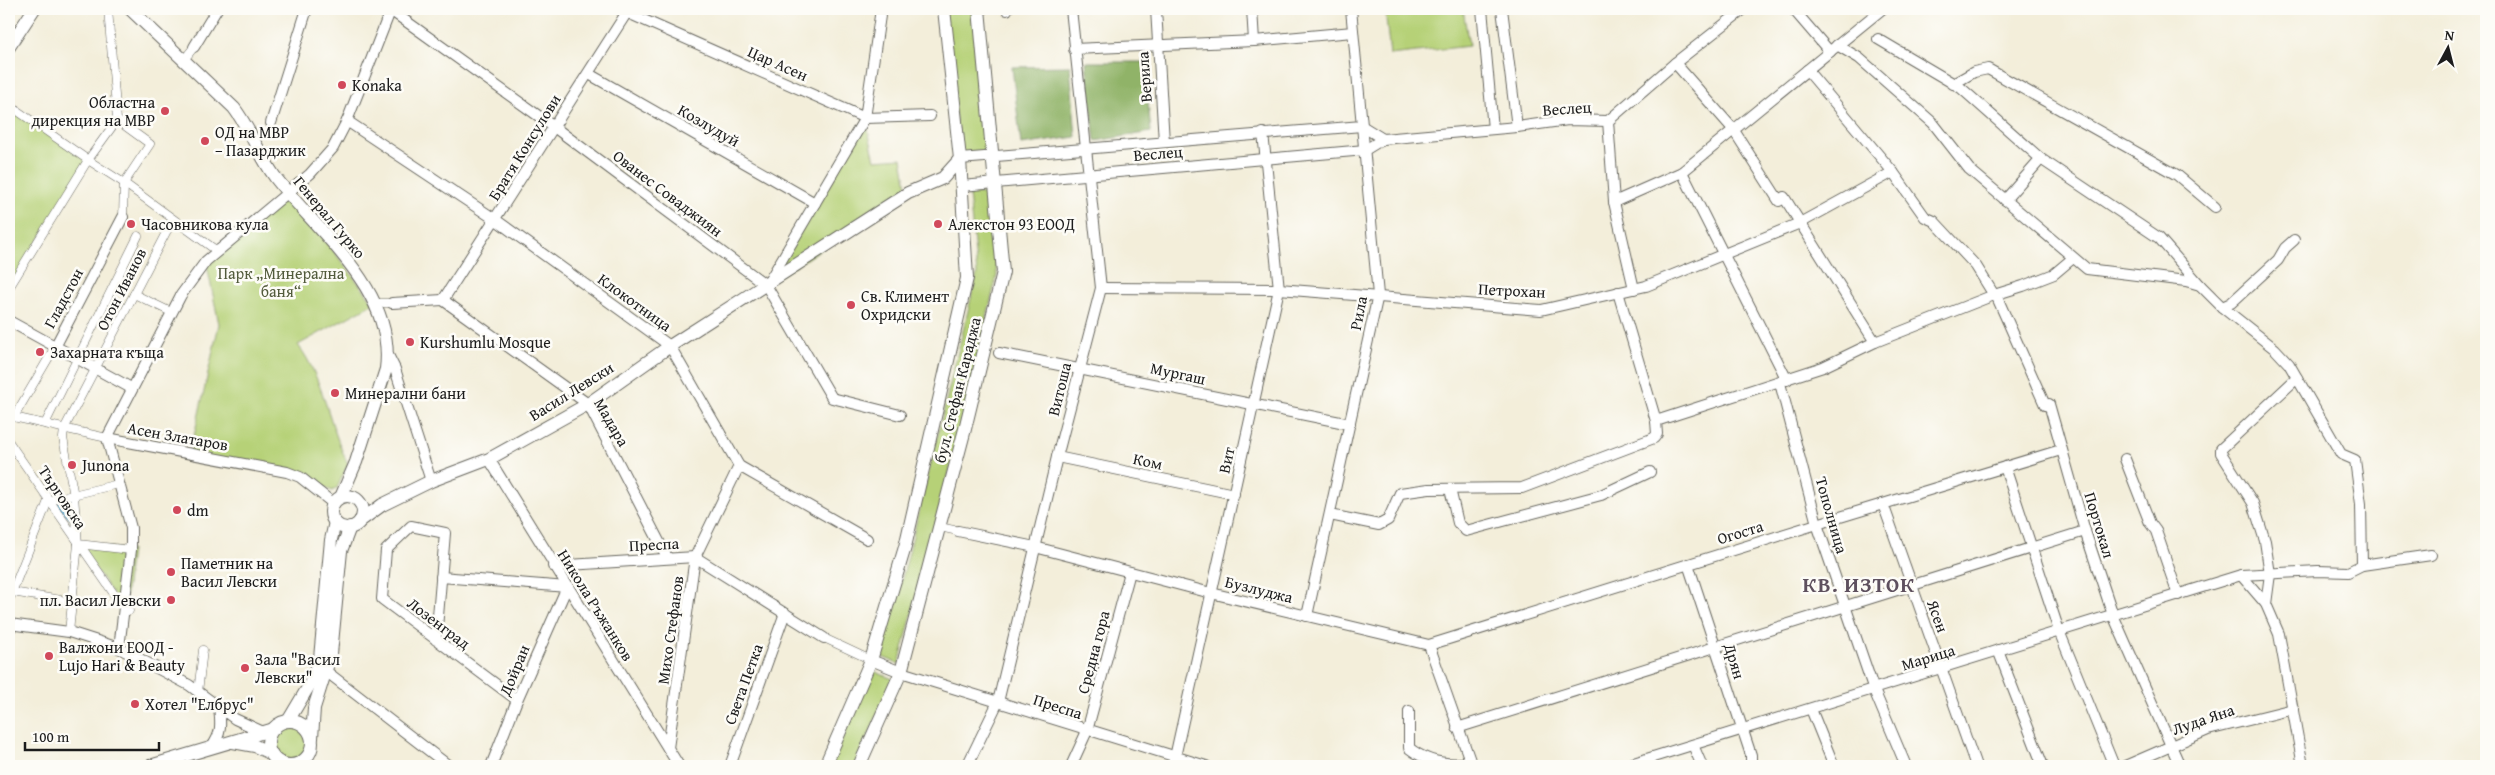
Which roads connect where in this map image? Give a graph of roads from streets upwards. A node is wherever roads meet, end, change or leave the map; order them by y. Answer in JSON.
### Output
{"nodes":[{"id":1,"x":34,"y":9,"type":"edge"},
{"id":2,"x":108,"y":9,"type":"edge"},
{"id":3,"x":130,"y":9,"type":"edge"},
{"id":4,"x":218,"y":9,"type":"edge"},
{"id":5,"x":307,"y":9,"type":"edge"},
{"id":6,"x":390,"y":9,"type":"edge"},
{"id":7,"x":881,"y":9,"type":"edge"},
{"id":8,"x":944,"y":9,"type":"edge"},
{"id":9,"x":979,"y":9,"type":"edge"},
{"id":10,"x":1071,"y":9,"type":"edge"},
{"id":11,"x":1156,"y":9,"type":"edge"},
{"id":12,"x":1252,"y":9,"type":"edge"},
{"id":13,"x":1351,"y":9,"type":"edge"},
{"id":14,"x":1482,"y":9,"type":"edge"},
{"id":15,"x":1502,"y":9,"type":"edge"},
{"id":16,"x":1744,"y":9,"type":"edge"},
{"id":17,"x":1793,"y":9,"type":"edge"},
{"id":18,"x":1882,"y":9,"type":"edge"},
{"id":19,"x":625,"y":10,"type":"edge"},
{"id":20,"x":1353,"y":32,"type":"junction"},
{"id":21,"x":1878,"y":39,"type":"dead end"},
{"id":22,"x":1254,"y":41,"type":"junction"},
{"id":23,"x":1157,"y":44,"type":"junction"},
{"id":24,"x":9,"y":47,"type":"edge"},
{"id":25,"x":194,"y":47,"type":"joint"},
{"id":26,"x":1834,"y":48,"type":"junction"},
{"id":27,"x":1074,"y":49,"type":"junction"},
{"id":28,"x":184,"y":61,"type":"junction"},
{"id":29,"x":1675,"y":63,"type":"junction"},
{"id":30,"x":1807,"y":70,"type":"junction"},
{"id":31,"x":588,"y":74,"type":"junction"},
{"id":32,"x":1953,"y":84,"type":"junction"},
{"id":33,"x":9,"y":105,"type":"edge"},
{"id":34,"x":930,"y":116,"type":"dead end"},
{"id":35,"x":865,"y":118,"type":"junction"},
{"id":36,"x":117,"y":120,"type":"junction"},
{"id":37,"x":348,"y":121,"type":"junction"},
{"id":38,"x":1608,"y":121,"type":"junction"},
{"id":39,"x":271,"y":123,"type":"dead end"},
{"id":40,"x":1362,"y":126,"type":"junction"},
{"id":41,"x":554,"y":127,"type":"junction"},
{"id":42,"x":1517,"y":127,"type":"junction"},
{"id":43,"x":1493,"y":129,"type":"junction"},
{"id":44,"x":1733,"y":129,"type":"junction"},
{"id":45,"x":1263,"y":133,"type":"junction"},
{"id":46,"x":1383,"y":139,"type":"junction"},
{"id":47,"x":1164,"y":142,"type":"junction"},
{"id":48,"x":1365,"y":150,"type":"junction"},
{"id":49,"x":1085,"y":151,"type":"junction"},
{"id":50,"x":992,"y":157,"type":"junction"},
{"id":51,"x":960,"y":159,"type":"junction"},
{"id":52,"x":1266,"y":159,"type":"junction"},
{"id":53,"x":2041,"y":159,"type":"junction"},
{"id":54,"x":88,"y":160,"type":"junction"},
{"id":55,"x":1682,"y":172,"type":"junction"},
{"id":56,"x":1893,"y":172,"type":"junction"},
{"id":57,"x":1088,"y":175,"type":"junction"},
{"id":58,"x":943,"y":178,"type":"junction"},
{"id":59,"x":124,"y":182,"type":"junction"},
{"id":60,"x":994,"y":183,"type":"junction"},
{"id":61,"x":962,"y":186,"type":"junction"},
{"id":62,"x":288,"y":193,"type":"junction"},
{"id":63,"x":2005,"y":200,"type":"junction"},
{"id":64,"x":815,"y":202,"type":"junction"},
{"id":65,"x":1614,"y":202,"type":"junction"},
{"id":66,"x":2215,"y":207,"type":"dead end"},
{"id":67,"x":123,"y":217,"type":"joint"},
{"id":68,"x":173,"y":218,"type":"junction"},
{"id":69,"x":496,"y":220,"type":"junction"},
{"id":70,"x":1800,"y":223,"type":"junction"},
{"id":71,"x":138,"y":236,"type":"dead end"},
{"id":72,"x":2294,"y":240,"type":"dead end"},
{"id":73,"x":217,"y":251,"type":"junction"},
{"id":74,"x":1723,"y":255,"type":"junction"},
{"id":75,"x":2073,"y":258,"type":"junction"},
{"id":76,"x":766,"y":285,"type":"junction"},
{"id":77,"x":2200,"y":285,"type":"junction"},
{"id":78,"x":9,"y":288,"type":"edge"},
{"id":79,"x":1101,"y":288,"type":"junction"},
{"id":80,"x":1279,"y":289,"type":"junction"},
{"id":81,"x":1634,"y":289,"type":"junction"},
{"id":82,"x":1618,"y":292,"type":"junction"},
{"id":83,"x":134,"y":294,"type":"junction"},
{"id":84,"x":1378,"y":295,"type":"junction"},
{"id":85,"x":1995,"y":295,"type":"junction"},
{"id":86,"x":443,"y":300,"type":"junction"},
{"id":87,"x":392,"y":302,"type":"joint"},
{"id":88,"x":374,"y":303,"type":"junction"},
{"id":89,"x":2222,"y":308,"type":"junction"},
{"id":90,"x":171,"y":312,"type":"junction"},
{"id":91,"x":9,"y":321,"type":"edge"},
{"id":92,"x":1875,"y":342,"type":"junction"},
{"id":93,"x":55,"y":346,"type":"junction"},
{"id":94,"x":670,"y":346,"type":"junction"},
{"id":95,"x":999,"y":353,"type":"dead end"},
{"id":96,"x":388,"y":355,"type":"junction"},
{"id":97,"x":78,"y":360,"type":"junction"},
{"id":98,"x":1080,"y":368,"type":"junction"},
{"id":99,"x":95,"y":369,"type":"junction"},
{"id":100,"x":2297,"y":378,"type":"junction"},
{"id":101,"x":1783,"y":382,"type":"junction"},
{"id":102,"x":131,"y":388,"type":"junction"},
{"id":103,"x":588,"y":404,"type":"junction"},
{"id":104,"x":1254,"y":405,"type":"junction"},
{"id":105,"x":900,"y":415,"type":"dead end"},
{"id":106,"x":11,"y":417,"type":"edge"},
{"id":107,"x":1656,"y":420,"type":"junction"},
{"id":108,"x":45,"y":424,"type":"junction"},
{"id":109,"x":1350,"y":424,"type":"junction"},
{"id":110,"x":64,"y":429,"type":"junction"},
{"id":111,"x":107,"y":438,"type":"junction"},
{"id":112,"x":9,"y":442,"type":"edge"},
{"id":113,"x":2061,"y":450,"type":"junction"},
{"id":114,"x":1057,"y":458,"type":"junction"},
{"id":115,"x":2125,"y":459,"type":"dead end"},
{"id":116,"x":489,"y":460,"type":"junction"},
{"id":117,"x":356,"y":462,"type":"junction"},
{"id":118,"x":739,"y":466,"type":"junction"},
{"id":119,"x":2005,"y":467,"type":"junction"},
{"id":120,"x":1650,"y":472,"type":"dead end"},
{"id":121,"x":431,"y":481,"type":"junction"},
{"id":122,"x":118,"y":484,"type":"junction"},
{"id":123,"x":1450,"y":489,"type":"junction"},
{"id":124,"x":1234,"y":494,"type":"junction"},
{"id":125,"x":74,"y":496,"type":"junction"},
{"id":126,"x":358,"y":500,"type":"junction"},
{"id":127,"x":48,"y":501,"type":"junction"},
{"id":128,"x":337,"y":501,"type":"junction"},
{"id":129,"x":1883,"y":504,"type":"junction"},
{"id":130,"x":382,"y":505,"type":"junction"},
{"id":131,"x":1330,"y":515,"type":"junction"},
{"id":132,"x":335,"y":522,"type":"junction"},
{"id":133,"x":356,"y":524,"type":"junction"},
{"id":134,"x":1816,"y":524,"type":"junction"},
{"id":135,"x":940,"y":527,"type":"junction"},
{"id":136,"x":958,"y":531,"type":"joint"},
{"id":137,"x":2085,"y":531,"type":"junction"},
{"id":138,"x":867,"y":539,"type":"dead end"},
{"id":139,"x":78,"y":544,"type":"junction"},
{"id":140,"x":1035,"y":547,"type":"junction"},
{"id":141,"x":2032,"y":549,"type":"junction"},
{"id":142,"x":131,"y":550,"type":"junction"},
{"id":143,"x":2431,"y":556,"type":"dead end"},
{"id":144,"x":668,"y":557,"type":"junction"},
{"id":145,"x":695,"y":557,"type":"junction"},
{"id":146,"x":1688,"y":564,"type":"junction"},
{"id":147,"x":2362,"y":564,"type":"junction"},
{"id":148,"x":553,"y":566,"type":"junction"},
{"id":149,"x":1130,"y":572,"type":"junction"},
{"id":150,"x":2270,"y":574,"type":"junction"},
{"id":151,"x":2241,"y":576,"type":"junction"},
{"id":152,"x":441,"y":577,"type":"junction"},
{"id":153,"x":567,"y":587,"type":"junction"},
{"id":154,"x":1911,"y":587,"type":"junction"},
{"id":155,"x":1211,"y":593,"type":"junction"},
{"id":156,"x":2178,"y":595,"type":"junction"},
{"id":157,"x":10,"y":596,"type":"edge"},
{"id":158,"x":73,"y":602,"type":"junction"},
{"id":159,"x":2266,"y":604,"type":"junction"},
{"id":160,"x":1845,"y":607,"type":"junction"},
{"id":161,"x":127,"y":610,"type":"junction"},
{"id":162,"x":785,"y":613,"type":"junction"},
{"id":163,"x":2113,"y":615,"type":"junction"},
{"id":164,"x":1307,"y":616,"type":"junction"},
{"id":165,"x":9,"y":624,"type":"edge"},
{"id":166,"x":2059,"y":631,"type":"junction"},
{"id":167,"x":69,"y":632,"type":"junction"},
{"id":168,"x":824,"y":638,"type":"joint"},
{"id":169,"x":436,"y":640,"type":"junction"},
{"id":170,"x":1430,"y":645,"type":"junction"},
{"id":171,"x":1715,"y":647,"type":"junction"},
{"id":172,"x":119,"y":648,"type":"junction"},
{"id":173,"x":203,"y":650,"type":"dead end"},
{"id":174,"x":1998,"y":650,"type":"junction"},
{"id":175,"x":871,"y":660,"type":"junction"},
{"id":176,"x":1941,"y":669,"type":"junction"},
{"id":177,"x":327,"y":672,"type":"junction"},
{"id":178,"x":901,"y":672,"type":"junction"},
{"id":179,"x":1874,"y":690,"type":"junction"},
{"id":180,"x":198,"y":692,"type":"junction"},
{"id":181,"x":517,"y":700,"type":"junction"},
{"id":182,"x":998,"y":702,"type":"junction"},
{"id":183,"x":219,"y":707,"type":"junction"},
{"id":184,"x":1811,"y":709,"type":"junction"},
{"id":185,"x":2293,"y":709,"type":"junction"},
{"id":186,"x":1409,"y":711,"type":"dead end"},
{"id":187,"x":288,"y":721,"type":"junction"},
{"id":188,"x":1457,"y":728,"type":"junction"},
{"id":189,"x":274,"y":729,"type":"junction"},
{"id":190,"x":261,"y":731,"type":"junction"},
{"id":191,"x":1087,"y":731,"type":"junction"},
{"id":192,"x":1741,"y":731,"type":"junction"},
{"id":193,"x":312,"y":738,"type":"junction"},
{"id":194,"x":233,"y":742,"type":"junction"},
{"id":195,"x":1693,"y":745,"type":"junction"},
{"id":196,"x":2171,"y":746,"type":"junction"},
{"id":197,"x":211,"y":748,"type":"junction"},
{"id":198,"x":668,"y":748,"type":"junction"},
{"id":199,"x":272,"y":754,"type":"junction"},
{"id":200,"x":309,"y":760,"type":"edge"},
{"id":201,"x":1174,"y":762,"type":"edge"},
{"id":202,"x":1472,"y":764,"type":"edge"},
{"id":203,"x":150,"y":766,"type":"edge"},
{"id":204,"x":288,"y":766,"type":"edge"},
{"id":205,"x":449,"y":766,"type":"edge"},
{"id":206,"x":491,"y":766,"type":"edge"},
{"id":207,"x":679,"y":766,"type":"edge"},
{"id":208,"x":730,"y":766,"type":"edge"},
{"id":209,"x":825,"y":766,"type":"edge"},
{"id":210,"x":859,"y":766,"type":"edge"},
{"id":211,"x":967,"y":766,"type":"edge"},
{"id":212,"x":1070,"y":766,"type":"edge"},
{"id":213,"x":1206,"y":766,"type":"edge"},
{"id":214,"x":1624,"y":766,"type":"edge"},
{"id":215,"x":1702,"y":766,"type":"edge"},
{"id":216,"x":1751,"y":766,"type":"edge"},
{"id":217,"x":1834,"y":766,"type":"edge"},
{"id":218,"x":1906,"y":766,"type":"edge"},
{"id":219,"x":1976,"y":766,"type":"edge"},
{"id":220,"x":2043,"y":766,"type":"edge"},
{"id":221,"x":2114,"y":766,"type":"edge"},
{"id":222,"x":2125,"y":766,"type":"edge"},
{"id":223,"x":2180,"y":766,"type":"edge"},
{"id":224,"x":2303,"y":766,"type":"edge"}],
"edges":[{"from":1,"to":24,"type":"street"},
{"from":2,"to":36,"type":"street"},
{"from":3,"to":28,"type":"street","name":"Генерал Гурко"},
{"from":4,"to":25,"type":"street"},
{"from":5,"to":39,"type":"street"},
{"from":6,"to":37,"type":"street"},
{"from":6,"to":41,"type":"street","name":"Ованес Соваджиян"},
{"from":7,"to":35,"type":"street","name":"Васил Левски"},
{"from":8,"to":51,"type":"street","name":"бул. Стефан Караджа"},
{"from":9,"to":50,"type":"street","name":"бул. Стефан Караджа"},
{"from":10,"to":27,"type":"street","name":"Витоша"},
{"from":11,"to":23,"type":"street","name":"Верила"},
{"from":12,"to":22,"type":"street"},
{"from":13,"to":20,"type":"street","name":"Рила"},
{"from":14,"to":43,"type":"street"},
{"from":15,"to":42,"type":"street"},
{"from":16,"to":29,"type":"street","name":"Веслец"},
{"from":17,"to":26,"type":"street"},
{"from":18,"to":26,"type":"street"},
{"from":19,"to":31,"type":"street","name":"Братя Консулови"},
{"from":19,"to":35,"type":"street","name":"Цар Асен"},
{"from":20,"to":22,"type":"street"},
{"from":20,"to":40,"type":"street","name":"Рила"},
{"from":21,"to":32,"type":"street"},
{"from":22,"to":23,"type":"street"},
{"from":23,"to":27,"type":"street"},
{"from":23,"to":47,"type":"street","name":"Верила"},
{"from":25,"to":28,"type":"street"},
{"from":26,"to":30,"type":"street"},
{"from":26,"to":63,"type":"street"},
{"from":27,"to":49,"type":"street","name":"Витоша"},
{"from":28,"to":62,"type":"street","name":"Генерал Гурко"},
{"from":29,"to":38,"type":"street","name":"Веслец"},
{"from":29,"to":44,"type":"street"},
{"from":30,"to":44,"type":"street"},
{"from":30,"to":56,"type":"street","name":"Портокал"},
{"from":31,"to":41,"type":"street","name":"Братя Консулови"},
{"from":31,"to":64,"type":"street","name":"Козлудуй"},
{"from":32,"to":53,"type":"street"},
{"from":32,"to":66,"type":"street"},
{"from":33,"to":54,"type":"street"},
{"from":34,"to":35,"type":"street","name":"Цар Асен"},
{"from":35,"to":64,"type":"street","name":"Васил Левски"},
{"from":36,"to":54,"type":"street"},
{"from":36,"to":59,"type":"street"},
{"from":37,"to":62,"type":"street"},
{"from":37,"to":69,"type":"street","name":"Клокотница"},
{"from":38,"to":42,"type":"street","name":"Веслец"},
{"from":38,"to":65,"type":"street"},
{"from":40,"to":45,"type":"street","name":"Веслец"},
{"from":40,"to":46,"type":"street"},
{"from":40,"to":48,"type":"street","name":"Рила"},
{"from":41,"to":69,"type":"street","name":"Братя Консулови"},
{"from":41,"to":76,"type":"street","name":"Ованес Соваджиян"},
{"from":42,"to":43,"type":"street","name":"Веслец"},
{"from":43,"to":46,"type":"street","name":"Веслец"},
{"from":44,"to":55,"type":"street"},
{"from":44,"to":70,"type":"street"},
{"from":45,"to":47,"type":"street","name":"Веслец"},
{"from":45,"to":52,"type":"street","name":"Вит"},
{"from":46,"to":48,"type":"street","name":"Веслец"},
{"from":47,"to":49,"type":"street","name":"Веслец"},
{"from":48,"to":52,"type":"street","name":"Веслец"},
{"from":48,"to":84,"type":"street","name":"Рила"},
{"from":49,"to":50,"type":"street","name":"Веслец"},
{"from":49,"to":57,"type":"street","name":"Витоша"},
{"from":50,"to":51,"type":"street","name":"Веслец"},
{"from":50,"to":60,"type":"street","name":"бул. Стефан Караджа"},
{"from":51,"to":58,"type":"street"},
{"from":51,"to":61,"type":"street","name":"бул. Стефан Караджа"},
{"from":52,"to":57,"type":"street","name":"Веслец"},
{"from":52,"to":80,"type":"street","name":"Вит"},
{"from":53,"to":63,"type":"street"},
{"from":53,"to":77,"type":"street"},
{"from":54,"to":59,"type":"street"},
{"from":54,"to":78,"type":"street"},
{"from":55,"to":65,"type":"street"},
{"from":55,"to":74,"type":"street","name":"Тополница"},
{"from":56,"to":70,"type":"street","name":"Петрохан"},
{"from":56,"to":85,"type":"street","name":"Портокал"},
{"from":57,"to":60,"type":"street","name":"Веслец"},
{"from":57,"to":79,"type":"street","name":"Витоша"},
{"from":58,"to":61,"type":"street"},
{"from":58,"to":76,"type":"street","name":"Васил Левски"},
{"from":59,"to":67,"type":"street"},
{"from":59,"to":68,"type":"street"},
{"from":60,"to":61,"type":"street","name":"Веслец"},
{"from":60,"to":135,"type":"street","name":"бул. Стефан Караджа"},
{"from":61,"to":175,"type":"street","name":"бул. Стефан Караджа"},
{"from":62,"to":73,"type":"street"},
{"from":62,"to":88,"type":"street","name":"Генерал Гурко"},
{"from":63,"to":75,"type":"street"},
{"from":64,"to":76,"type":"street","name":"Васил Левски"},
{"from":65,"to":81,"type":"street"},
{"from":67,"to":93,"type":"street","name":"Гладстон"},
{"from":68,"to":73,"type":"street"},
{"from":68,"to":83,"type":"street","name":"Отон Иванов"},
{"from":69,"to":86,"type":"street","name":"Братя Консулови"},
{"from":69,"to":94,"type":"street","name":"Клокотница"},
{"from":70,"to":74,"type":"street","name":"Петрохан"},
{"from":70,"to":92,"type":"street"},
{"from":71,"to":97,"type":"street"},
{"from":72,"to":89,"type":"street"},
{"from":73,"to":90,"type":"street"},
{"from":74,"to":81,"type":"street","name":"Петрохан"},
{"from":74,"to":101,"type":"street","name":"Тополница"},
{"from":75,"to":77,"type":"street"},
{"from":75,"to":85,"type":"street"},
{"from":76,"to":94,"type":"street","name":"Васил Левски"},
{"from":76,"to":105,"type":"street","name":"Ованес Соваджиян"},
{"from":77,"to":89,"type":"street"},
{"from":79,"to":80,"type":"street","name":"Петрохан"},
{"from":79,"to":98,"type":"street","name":"Витоша"},
{"from":80,"to":84,"type":"street","name":"Петрохан"},
{"from":80,"to":104,"type":"street","name":"Вит"},
{"from":81,"to":82,"type":"street","name":"Петрохан"},
{"from":82,"to":84,"type":"street","name":"Петрохан"},
{"from":82,"to":107,"type":"street"},
{"from":83,"to":90,"type":"street"},
{"from":83,"to":99,"type":"street","name":"Отон Иванов"},
{"from":84,"to":109,"type":"street","name":"Рила"},
{"from":85,"to":92,"type":"street"},
{"from":85,"to":113,"type":"street","name":"Портокал"},
{"from":86,"to":87,"type":"street"},
{"from":86,"to":103,"type":"street","name":"Мадара"},
{"from":87,"to":88,"type":"street"},
{"from":88,"to":96,"type":"street","name":"Генерал Гурко"},
{"from":89,"to":100,"type":"street"},
{"from":90,"to":102,"type":"street"},
{"from":91,"to":93,"type":"street"},
{"from":92,"to":101,"type":"street"},
{"from":93,"to":97,"type":"street"},
{"from":93,"to":106,"type":"street","name":"Гладстон"},
{"from":94,"to":103,"type":"street","name":"Васил Левски"},
{"from":94,"to":118,"type":"street","name":"Клокотница"},
{"from":95,"to":98,"type":"street","name":"Мургаш"},
{"from":96,"to":117,"type":"street","name":"Генерал Гурко"},
{"from":96,"to":121,"type":"street"},
{"from":97,"to":99,"type":"street"},
{"from":97,"to":108,"type":"street"},
{"from":98,"to":104,"type":"street","name":"Мургаш"},
{"from":98,"to":114,"type":"street","name":"Витоша"},
{"from":99,"to":102,"type":"street"},
{"from":99,"to":110,"type":"street","name":"Отон Иванов"},
{"from":100,"to":147,"type":"street"},
{"from":100,"to":150,"type":"street"},
{"from":101,"to":107,"type":"street"},
{"from":101,"to":134,"type":"street","name":"Тополница"},
{"from":102,"to":111,"type":"street"},
{"from":103,"to":116,"type":"street","name":"Васил Левски"},
{"from":103,"to":144,"type":"street","name":"Мадара"},
{"from":104,"to":109,"type":"street","name":"Мургаш"},
{"from":104,"to":124,"type":"street","name":"Вит"},
{"from":106,"to":108,"type":"street","name":"Асен Златаров"},
{"from":107,"to":123,"type":"street"},
{"from":108,"to":110,"type":"street","name":"Асен Златаров"},
{"from":109,"to":131,"type":"street","name":"Рила"},
{"from":110,"to":111,"type":"street","name":"Асен Златаров"},
{"from":110,"to":125,"type":"street"},
{"from":111,"to":122,"type":"street"},
{"from":111,"to":128,"type":"street","name":"Асен Златаров"},
{"from":112,"to":127,"type":"street","name":"Търговска"},
{"from":113,"to":119,"type":"street","name":"Огоста"},
{"from":113,"to":137,"type":"street","name":"Портокал"},
{"from":114,"to":124,"type":"street","name":"Ком"},
{"from":114,"to":140,"type":"street","name":"Витоша"},
{"from":115,"to":156,"type":"street"},
{"from":116,"to":121,"type":"street","name":"Васил Левски"},
{"from":116,"to":148,"type":"street","name":"Никола Ръжанков"},
{"from":117,"to":126,"type":"street"},
{"from":117,"to":128,"type":"street"},
{"from":118,"to":138,"type":"street"},
{"from":118,"to":145,"type":"street","name":"Михо Стефанов"},
{"from":119,"to":129,"type":"street","name":"Огоста"},
{"from":119,"to":141,"type":"street"},
{"from":120,"to":123,"type":"street"},
{"from":121,"to":130,"type":"street","name":"Васил Левски"},
{"from":122,"to":125,"type":"street"},
{"from":122,"to":142,"type":"street"},
{"from":123,"to":131,"type":"street"},
{"from":124,"to":155,"type":"street","name":"Вит"},
{"from":125,"to":127,"type":"street"},
{"from":125,"to":139,"type":"street"},
{"from":126,"to":128,"type":"street"},
{"from":126,"to":130,"type":"street"},
{"from":126,"to":133,"type":"street"},
{"from":127,"to":139,"type":"street","name":"Търговска"},
{"from":127,"to":157,"type":"street"},
{"from":128,"to":132,"type":"street"},
{"from":129,"to":134,"type":"street","name":"Огоста"},
{"from":129,"to":154,"type":"street","name":"Ясен"},
{"from":130,"to":133,"type":"street","name":"Васил Левски"},
{"from":131,"to":164,"type":"street","name":"Рила"},
{"from":132,"to":133,"type":"street"},
{"from":132,"to":187,"type":"street"},
{"from":133,"to":177,"type":"street"},
{"from":134,"to":146,"type":"street","name":"Огоста"},
{"from":134,"to":160,"type":"street","name":"Тополница"},
{"from":135,"to":136,"type":"street"},
{"from":135,"to":178,"type":"street","name":"бул. Стефан Караджа"},
{"from":136,"to":140,"type":"street","name":"Бузлуджа"},
{"from":137,"to":141,"type":"street"},
{"from":137,"to":163,"type":"street","name":"Портокал"},
{"from":139,"to":142,"type":"street"},
{"from":139,"to":158,"type":"street","name":"Търговска"},
{"from":139,"to":161,"type":"street"},
{"from":140,"to":149,"type":"street","name":"Бузлуджа"},
{"from":140,"to":182,"type":"street","name":"Витоша"},
{"from":141,"to":154,"type":"street"},
{"from":141,"to":166,"type":"street"},
{"from":142,"to":161,"type":"street"},
{"from":143,"to":147,"type":"street","name":"Марица"},
{"from":144,"to":145,"type":"street","name":"Преспа"},
{"from":144,"to":148,"type":"street","name":"Преспа"},
{"from":145,"to":162,"type":"street","name":"Преспа"},
{"from":145,"to":198,"type":"street","name":"Михо Стефанов"},
{"from":146,"to":170,"type":"street","name":"Огоста"},
{"from":146,"to":171,"type":"street","name":"Дрян"},
{"from":147,"to":150,"type":"street","name":"Марица"},
{"from":148,"to":153,"type":"street","name":"Никола Ръжанков"},
{"from":149,"to":155,"type":"street","name":"Бузлуджа"},
{"from":149,"to":191,"type":"street","name":"Средна гора"},
{"from":150,"to":151,"type":"street","name":"Марица"},
{"from":150,"to":159,"type":"street"},
{"from":151,"to":156,"type":"street","name":"Марица"},
{"from":151,"to":159,"type":"street"},
{"from":152,"to":153,"type":"street"},
{"from":152,"to":169,"type":"street"},
{"from":152,"to":169,"type":"street","name":"Лозенград"},
{"from":153,"to":181,"type":"street","name":"Дойран"},
{"from":153,"to":198,"type":"street","name":"Никола Ръжанков"},
{"from":154,"to":160,"type":"street"},
{"from":154,"to":176,"type":"street","name":"Ясен"},
{"from":155,"to":164,"type":"street","name":"Бузлуджа"},
{"from":155,"to":201,"type":"street","name":"Вит"},
{"from":156,"to":163,"type":"street","name":"Марица"},
{"from":157,"to":158,"type":"street"},
{"from":158,"to":167,"type":"street","name":"Търговска"},
{"from":159,"to":185,"type":"street"},
{"from":160,"to":171,"type":"street"},
{"from":160,"to":179,"type":"street","name":"Тополница"},
{"from":161,"to":172,"type":"street"},
{"from":162,"to":168,"type":"street","name":"Преспа"},
{"from":162,"to":208,"type":"street","name":"Света Петка"},
{"from":163,"to":166,"type":"street","name":"Марица"},
{"from":163,"to":196,"type":"street","name":"Портокал"},
{"from":164,"to":170,"type":"street","name":"Бузлуджа"},
{"from":165,"to":167,"type":"street"},
{"from":166,"to":174,"type":"street","name":"Марица"},
{"from":166,"to":221,"type":"street"},
{"from":167,"to":172,"type":"street"},
{"from":168,"to":175,"type":"street"},
{"from":169,"to":181,"type":"street","name":"Лозенград"},
{"from":170,"to":188,"type":"street"},
{"from":171,"to":188,"type":"street"},
{"from":171,"to":192,"type":"street","name":"Дрян"},
{"from":172,"to":180,"type":"street"},
{"from":173,"to":180,"type":"street"},
{"from":174,"to":176,"type":"street","name":"Марица"},
{"from":174,"to":220,"type":"street"},
{"from":175,"to":178,"type":"street","name":"Преспа"},
{"from":175,"to":209,"type":"street","name":"бул. Стефан Караджа"},
{"from":176,"to":179,"type":"street","name":"Марица"},
{"from":176,"to":219,"type":"street","name":"Ясен"},
{"from":177,"to":193,"type":"street"},
{"from":177,"to":205,"type":"street"},
{"from":178,"to":182,"type":"street","name":"Преспа"},
{"from":178,"to":210,"type":"street","name":"бул. Стефан Караджа"},
{"from":179,"to":184,"type":"street","name":"Марица"},
{"from":179,"to":218,"type":"street","name":"Тополница"},
{"from":180,"to":183,"type":"street"},
{"from":181,"to":206,"type":"street","name":"Дойран"},
{"from":182,"to":191,"type":"street","name":"Преспа"},
{"from":182,"to":211,"type":"street","name":"Витоша"},
{"from":183,"to":190,"type":"street"},
{"from":183,"to":197,"type":"street"},
{"from":184,"to":192,"type":"street","name":"Марица"},
{"from":184,"to":217,"type":"street"},
{"from":185,"to":196,"type":"street","name":"Луда Яна"},
{"from":185,"to":224,"type":"street"},
{"from":186,"to":202,"type":"street"},
{"from":187,"to":189,"type":"street"},
{"from":187,"to":193,"type":"street"},
{"from":188,"to":202,"type":"street"},
{"from":189,"to":190,"type":"street"},
{"from":189,"to":199,"type":"street"},
{"from":190,"to":194,"type":"street"},
{"from":191,"to":201,"type":"street","name":"Преспа"},
{"from":191,"to":212,"type":"street","name":"Средна гора"},
{"from":192,"to":195,"type":"street","name":"Марица"},
{"from":192,"to":216,"type":"street","name":"Дрян"},
{"from":193,"to":200,"type":"street"},
{"from":194,"to":197,"type":"street"},
{"from":194,"to":199,"type":"street"},
{"from":195,"to":214,"type":"street","name":"Марица"},
{"from":195,"to":215,"type":"street"},
{"from":196,"to":222,"type":"street","name":"Луда Яна"},
{"from":196,"to":223,"type":"street","name":"Портокал"},
{"from":197,"to":203,"type":"street"},
{"from":198,"to":207,"type":"street","name":"Никола Ръжанков"},
{"from":199,"to":204,"type":"street"},
{"from":200,"to":204,"type":"street"},
{"from":201,"to":213,"type":"street","name":"Преспа"}]}
